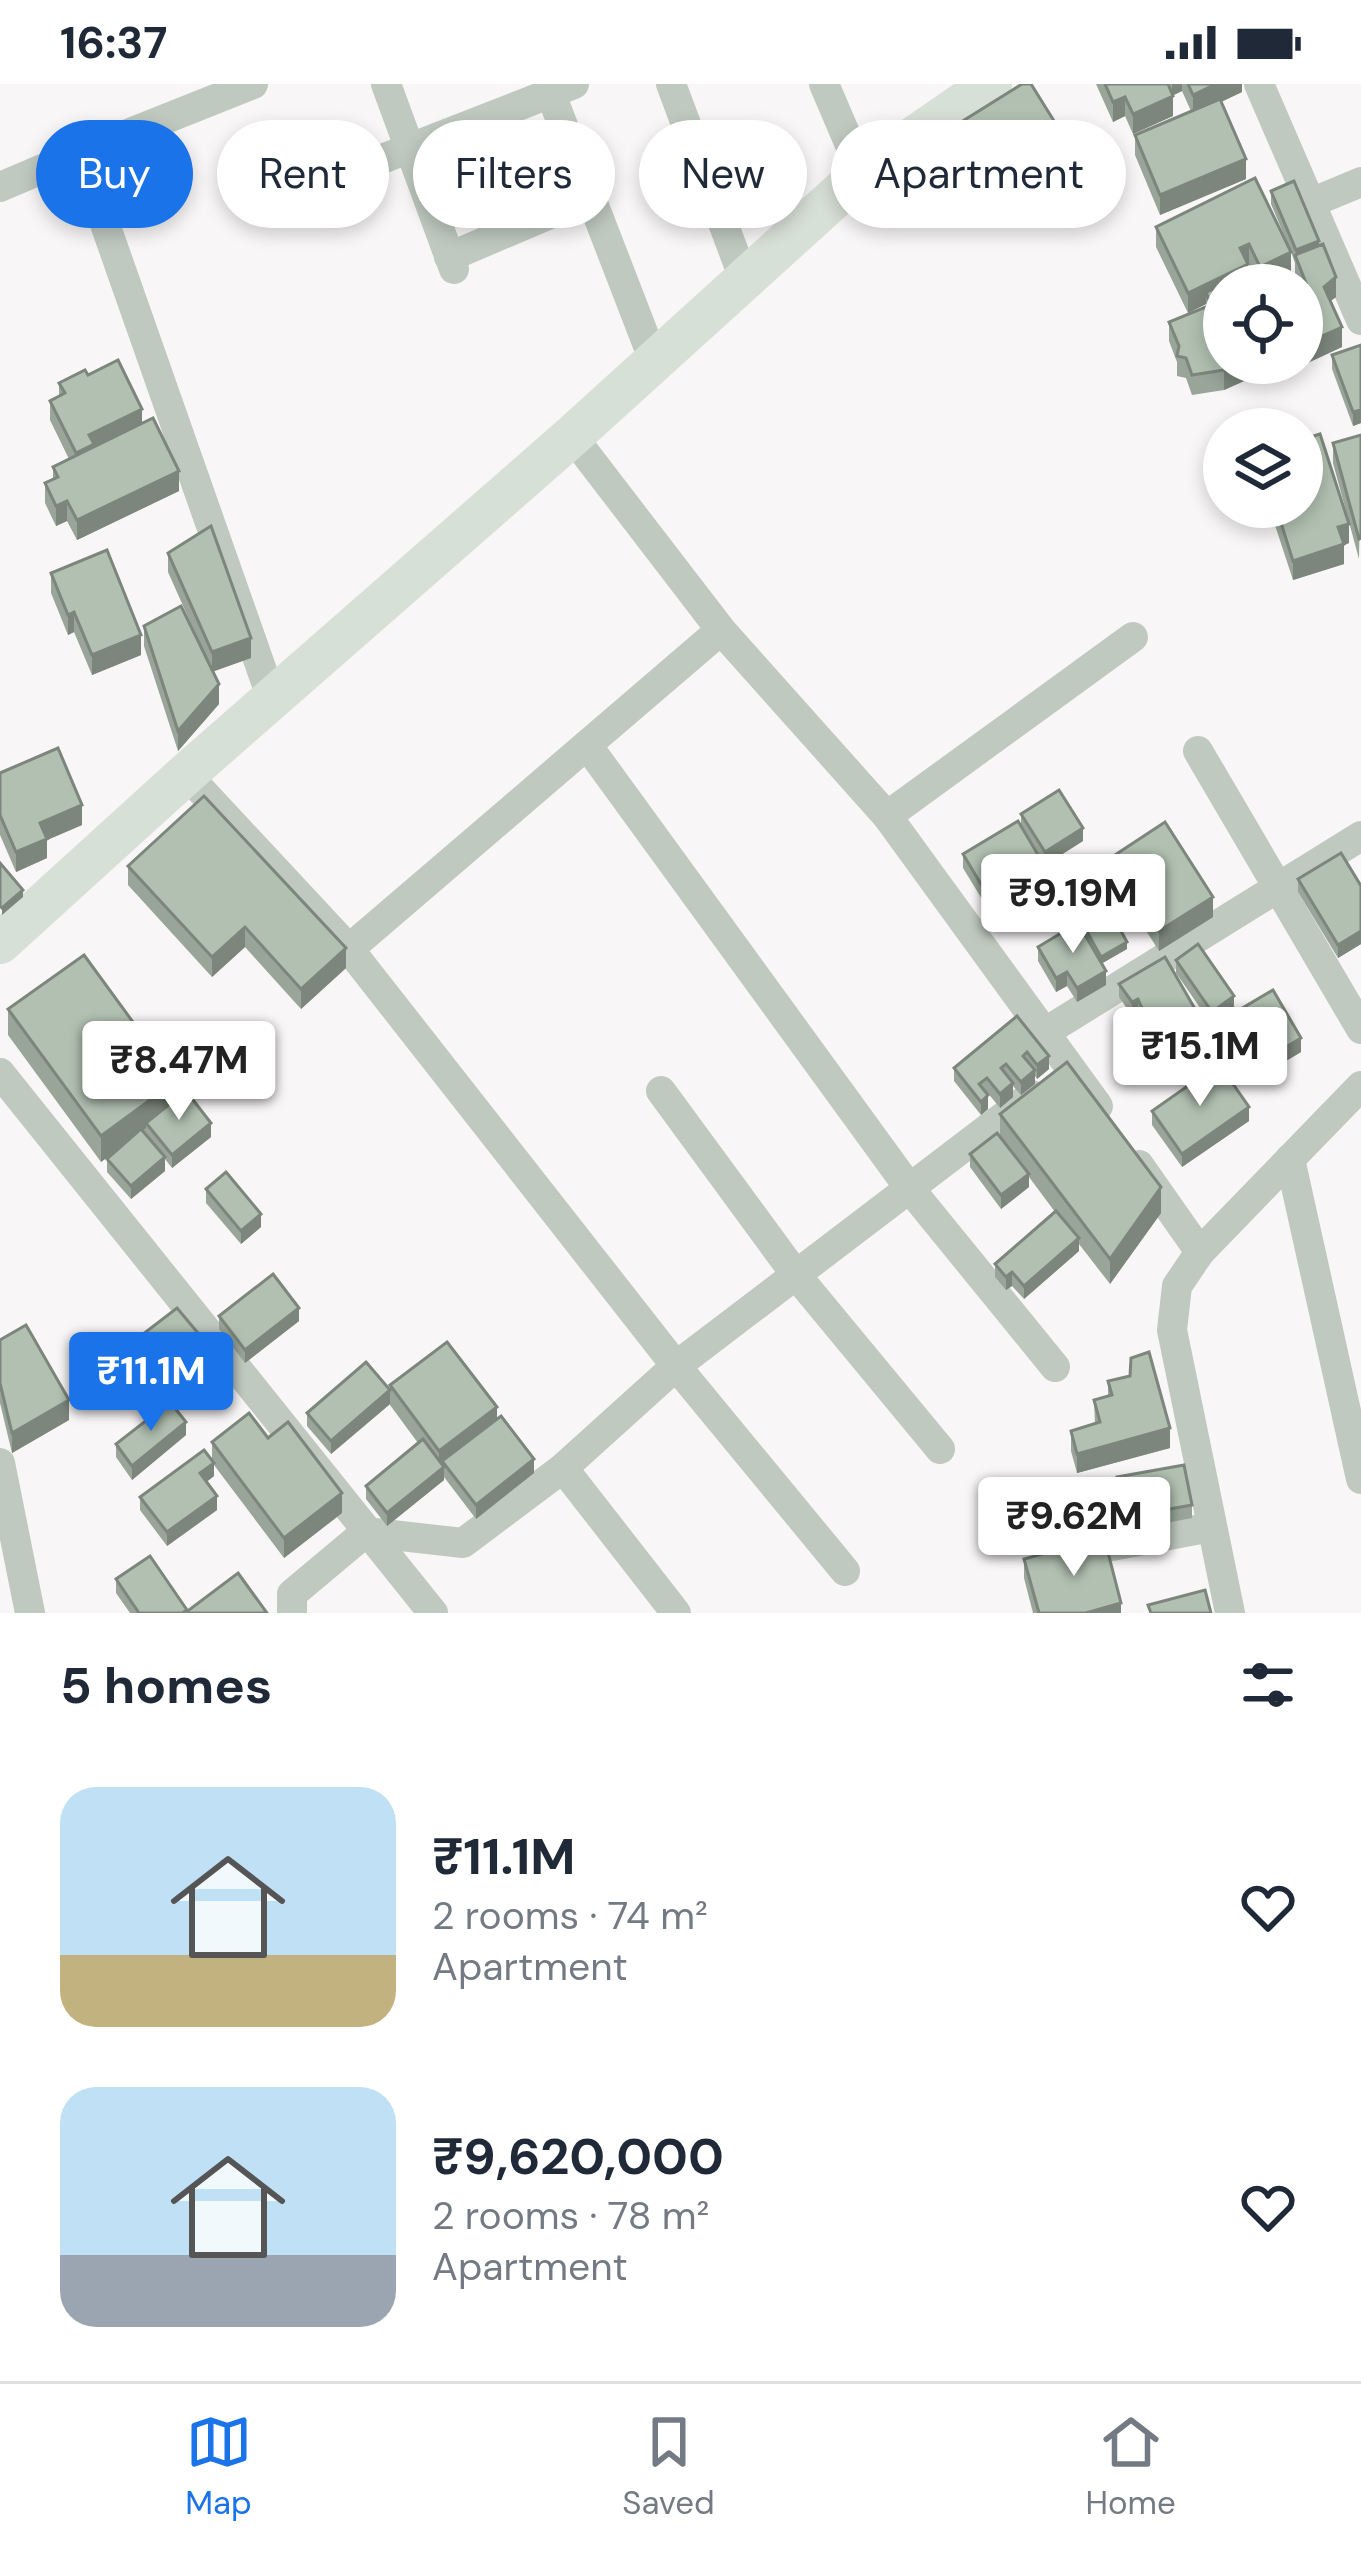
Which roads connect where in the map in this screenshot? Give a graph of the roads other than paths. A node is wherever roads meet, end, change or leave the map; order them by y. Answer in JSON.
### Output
{"nodes":[{"id":1,"x":253,"y":84,"type":"edge"},
{"id":2,"x":386,"y":84,"type":"edge"},
{"id":3,"x":671,"y":84,"type":"edge"},
{"id":4,"x":824,"y":84,"type":"edge"},
{"id":5,"x":991,"y":84,"type":"edge"},
{"id":6,"x":1259,"y":84,"type":"edge"},
{"id":7,"x":557,"y":87,"type":"edge"},
{"id":8,"x":179,"y":99,"type":"edge"},
{"id":9,"x":140,"y":120,"type":"edge"},
{"id":10,"x":567,"y":120,"type":"edge"},
{"id":11,"x":839,"y":120,"type":"edge"},
{"id":12,"x":939,"y":120,"type":"edge"},
{"id":13,"x":409,"y":148,"type":"junction"},
{"id":14,"x":389,"y":156,"type":"edge"},
{"id":15,"x":413,"y":159,"type":"edge"},
{"id":16,"x":36,"y":172,"type":"edge"},
{"id":17,"x":1361,"y":182,"type":"edge"},
{"id":18,"x":0,"y":187,"type":"edge"},
{"id":19,"x":831,"y":201,"type":"edge"},
{"id":20,"x":1312,"y":202,"type":"junction"},
{"id":21,"x":106,"y":228,"type":"edge"},
{"id":22,"x":439,"y":228,"type":"edge"},
{"id":23,"x":525,"y":228,"type":"edge"},
{"id":24,"x":602,"y":228,"type":"edge"},
{"id":25,"x":744,"y":279,"type":"junction"},
{"id":26,"x":1361,"y":320,"type":"edge"},
{"id":27,"x":654,"y":361,"type":"junction"},
{"id":28,"x":572,"y":436,"type":"junction"},
{"id":29,"x":721,"y":630,"type":"junction"},
{"id":30,"x":1133,"y":637,"type":"dead end"},
{"id":31,"x":272,"y":699,"type":"junction"},
{"id":32,"x":587,"y":745,"type":"junction"},
{"id":33,"x":1198,"y":751,"type":"dead end"},
{"id":34,"x":186,"y":774,"type":"junction"},
{"id":35,"x":886,"y":816,"type":"junction"},
{"id":36,"x":1361,"y":836,"type":"edge"},
{"id":37,"x":1278,"y":890,"type":"junction"},
{"id":38,"x":0,"y":943,"type":"edge"},
{"id":39,"x":349,"y":949,"type":"junction"},
{"id":40,"x":1361,"y":1028,"type":"edge"},
{"id":41,"x":1047,"y":1031,"type":"junction"},
{"id":42,"x":1070,"y":1065,"type":"junction"},
{"id":43,"x":0,"y":1073,"type":"edge"},
{"id":44,"x":1361,"y":1086,"type":"edge"},
{"id":45,"x":662,"y":1091,"type":"dead end"},
{"id":46,"x":1289,"y":1159,"type":"junction"},
{"id":47,"x":910,"y":1189,"type":"junction"},
{"id":48,"x":1199,"y":1252,"type":"junction"},
{"id":49,"x":796,"y":1275,"type":"junction"},
{"id":50,"x":676,"y":1366,"type":"junction"},
{"id":51,"x":1055,"y":1367,"type":"dead end"},
{"id":52,"x":940,"y":1449,"type":"dead end"},
{"id":53,"x":0,"y":1463,"type":"edge"},
{"id":54,"x":563,"y":1468,"type":"junction"},
{"id":55,"x":1361,"y":1479,"type":"edge"},
{"id":56,"x":1211,"y":1527,"type":"junction"},
{"id":57,"x":366,"y":1532,"type":"junction"},
{"id":58,"x":1065,"y":1555,"type":"edge"},
{"id":59,"x":845,"y":1571,"type":"dead end"},
{"id":60,"x":30,"y":1613,"type":"edge"},
{"id":61,"x":292,"y":1613,"type":"edge"},
{"id":62,"x":433,"y":1613,"type":"edge"},
{"id":63,"x":676,"y":1613,"type":"edge"},
{"id":64,"x":1229,"y":1613,"type":"edge"}],
"edges":[{"from":1,"to":8,"type":"street"},
{"from":2,"to":13,"type":"street"},
{"from":3,"to":25,"type":"street"},
{"from":4,"to":11,"type":"street"},
{"from":5,"to":12,"type":"street"},
{"from":6,"to":20,"type":"street"},
{"from":7,"to":10,"type":"street"},
{"from":7,"to":13,"type":"street"},
{"from":8,"to":9,"type":"street"},
{"from":13,"to":14,"type":"street"},
{"from":13,"to":15,"type":"street"},
{"from":16,"to":18,"type":"street"},
{"from":17,"to":20,"type":"street"},
{"from":19,"to":25,"type":"street"},
{"from":20,"to":26,"type":"street"},
{"from":21,"to":31,"type":"street"},
{"from":22,"to":23,"type":"street"},
{"from":24,"to":27,"type":"street"},
{"from":25,"to":27,"type":"street"},
{"from":27,"to":28,"type":"street"},
{"from":28,"to":29,"type":"street"},
{"from":28,"to":31,"type":"street"},
{"from":29,"to":32,"type":"street"},
{"from":29,"to":35,"type":"street"},
{"from":30,"to":35,"type":"street"},
{"from":31,"to":34,"type":"street"},
{"from":32,"to":39,"type":"street"},
{"from":32,"to":47,"type":"street"},
{"from":33,"to":37,"type":"street"},
{"from":34,"to":38,"type":"street"},
{"from":34,"to":39,"type":"street"},
{"from":35,"to":41,"type":"street"},
{"from":36,"to":37,"type":"street"},
{"from":37,"to":40,"type":"street"},
{"from":37,"to":41,"type":"street"},
{"from":39,"to":50,"type":"street"},
{"from":41,"to":42,"type":"street"},
{"from":42,"to":47,"type":"street"},
{"from":42,"to":48,"type":"street"},
{"from":43,"to":57,"type":"street"},
{"from":44,"to":46,"type":"street"},
{"from":45,"to":49,"type":"street"},
{"from":46,"to":48,"type":"street"},
{"from":46,"to":55,"type":"street"},
{"from":47,"to":49,"type":"street"},
{"from":47,"to":51,"type":"street"},
{"from":48,"to":56,"type":"street"},
{"from":49,"to":50,"type":"street"},
{"from":49,"to":52,"type":"street"},
{"from":50,"to":54,"type":"street"},
{"from":50,"to":59,"type":"street"},
{"from":53,"to":60,"type":"street"},
{"from":54,"to":57,"type":"street"},
{"from":54,"to":63,"type":"street"},
{"from":56,"to":58,"type":"street"},
{"from":56,"to":64,"type":"street"},
{"from":57,"to":61,"type":"street"},
{"from":57,"to":62,"type":"street"}]}
